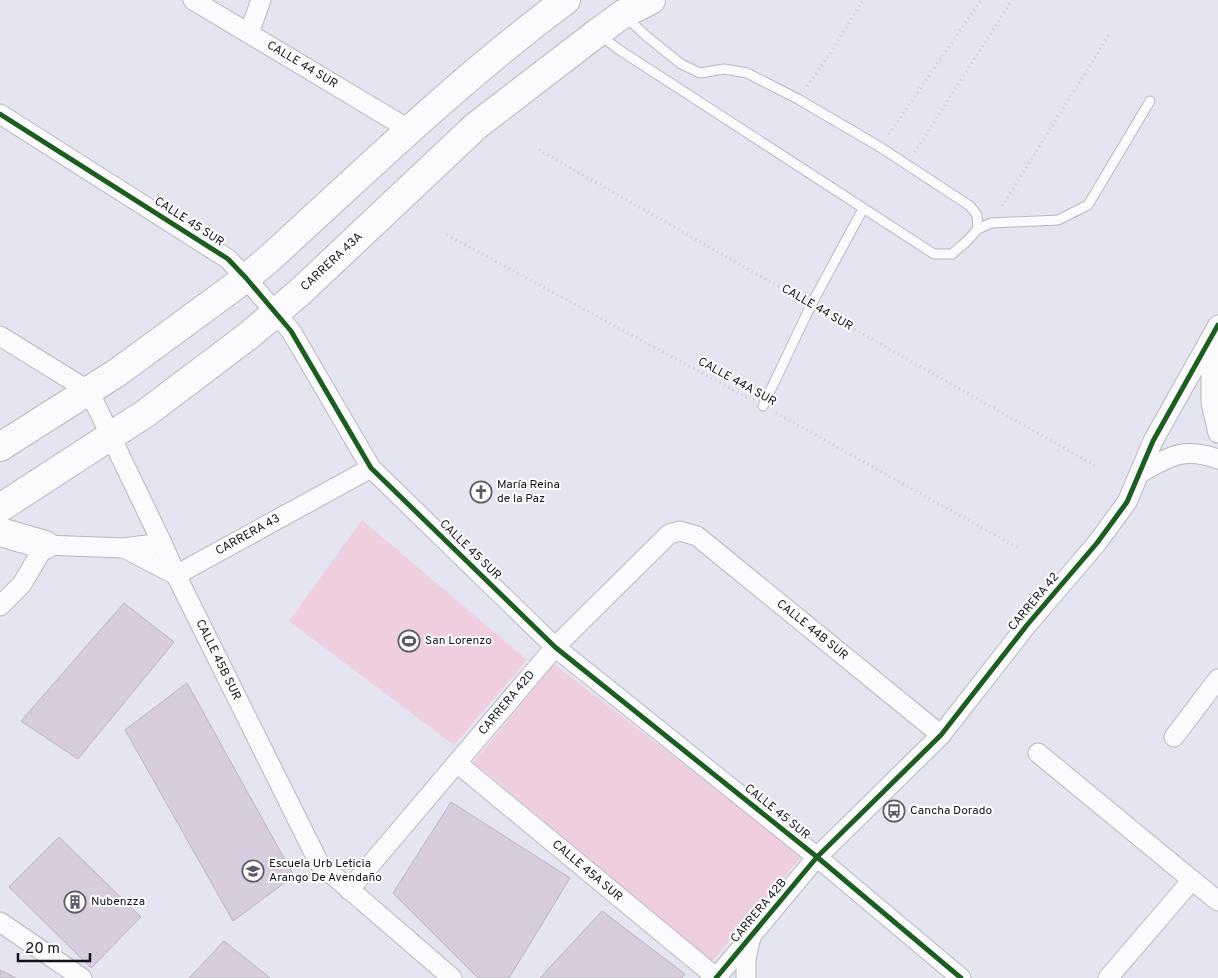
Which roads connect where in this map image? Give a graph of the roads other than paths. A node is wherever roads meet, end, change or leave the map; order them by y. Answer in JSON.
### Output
{"nodes":[{"id":1,"x":193,"y":0,"type":"edge"},
{"id":2,"x":262,"y":0,"type":"edge"},
{"id":3,"x":566,"y":0,"type":"edge"},
{"id":4,"x":651,"y":0,"type":"edge"},
{"id":5,"x":623,"y":14,"type":"junction"},
{"id":6,"x":249,"y":33,"type":"junction"},
{"id":7,"x":597,"y":33,"type":"junction"},
{"id":8,"x":1150,"y":101,"type":"dead end"},
{"id":9,"x":0,"y":114,"type":"edge"},
{"id":10,"x":410,"y":130,"type":"junction"},
{"id":11,"x":863,"y":209,"type":"junction"},
{"id":12,"x":978,"y":229,"type":"junction"},
{"id":13,"x":246,"y":278,"type":"junction"},
{"id":14,"x":276,"y":313,"type":"junction"},
{"id":15,"x":1215,"y":331,"type":"edge"},
{"id":16,"x":0,"y":336,"type":"edge"},
{"id":17,"x":89,"y":391,"type":"junction"},
{"id":18,"x":762,"y":406,"type":"road end"},
{"id":19,"x":1218,"y":433,"type":"edge"},
{"id":20,"x":110,"y":436,"type":"junction"},
{"id":21,"x":0,"y":447,"type":"edge"},
{"id":22,"x":1218,"y":459,"type":"edge"},
{"id":23,"x":371,"y":468,"type":"junction"},
{"id":24,"x":1140,"y":473,"type":"junction"},
{"id":25,"x":0,"y":508,"type":"edge"},
{"id":26,"x":680,"y":530,"type":"joint"},
{"id":27,"x":0,"y":532,"type":"edge"},
{"id":28,"x":162,"y":543,"type":"junction"},
{"id":29,"x":45,"y":545,"type":"junction"},
{"id":30,"x":124,"y":548,"type":"junction"},
{"id":31,"x":176,"y":575,"type":"junction"},
{"id":32,"x":0,"y":606,"type":"edge"},
{"id":33,"x":555,"y":647,"type":"junction"},
{"id":34,"x":1218,"y":679,"type":"edge"},
{"id":35,"x":941,"y":735,"type":"junction"},
{"id":36,"x":1174,"y":737,"type":"dead end"},
{"id":37,"x":1038,"y":753,"type":"dead end"},
{"id":38,"x":456,"y":763,"type":"junction"},
{"id":39,"x":817,"y":857,"type":"junction"},
{"id":40,"x":1192,"y":880,"type":"junction"},
{"id":41,"x":349,"y":890,"type":"junction"},
{"id":42,"x":1218,"y":901,"type":"edge"},
{"id":43,"x":0,"y":922,"type":"edge"},
{"id":44,"x":751,"y":935,"type":"junction"},
{"id":45,"x":82,"y":978,"type":"edge"},
{"id":46,"x":452,"y":978,"type":"edge"},
{"id":47,"x":717,"y":978,"type":"edge"},
{"id":48,"x":746,"y":978,"type":"edge"},
{"id":49,"x":961,"y":978,"type":"edge"},
{"id":50,"x":1108,"y":978,"type":"edge"}],
"edges":[{"from":1,"to":6,"type":"street","name":"CALLE 44 SUR"},
{"from":2,"to":6,"type":"street"},
{"from":3,"to":10,"type":"main road"},
{"from":4,"to":5,"type":"main road","name":"CARRERA 43A"},
{"from":5,"to":7,"type":"main road","name":"CARRERA 43A"},
{"from":5,"to":12,"type":"lane"},
{"from":6,"to":10,"type":"street","name":"CALLE 44 SUR"},
{"from":7,"to":11,"type":"lane"},
{"from":7,"to":14,"type":"main road","name":"CARRERA 43A"},
{"from":8,"to":12,"type":"lane"},
{"from":9,"to":13,"type":"street","name":"CALLE 45 SUR"},
{"from":10,"to":13,"type":"main road"},
{"from":11,"to":12,"type":"lane"},
{"from":11,"to":18,"type":"lane"},
{"from":13,"to":14,"type":"street","name":"CALLE 45 SUR"},
{"from":13,"to":17,"type":"main road"},
{"from":14,"to":20,"type":"main road","name":"CARRERA 43A"},
{"from":14,"to":23,"type":"street","name":"CALLE 45 SUR"},
{"from":15,"to":19,"type":"street"},
{"from":15,"to":24,"type":"street","name":"CARRERA 42"},
{"from":16,"to":17,"type":"street"},
{"from":17,"to":20,"type":"street","name":"CALLE 45B SUR"},
{"from":17,"to":21,"type":"main road"},
{"from":20,"to":25,"type":"main road","name":"CARRERA 43A"},
{"from":20,"to":28,"type":"street","name":"CALLE 45B SUR"},
{"from":22,"to":24,"type":"street"},
{"from":23,"to":31,"type":"street","name":"CARRERA 43"},
{"from":23,"to":33,"type":"street","name":"CALLE 45 SUR"},
{"from":24,"to":35,"type":"street","name":"CARRERA 42"},
{"from":26,"to":33,"type":"street","name":"CARRERA 42D"},
{"from":26,"to":35,"type":"street","name":"CALLE 44B SUR"},
{"from":27,"to":29,"type":"main road"},
{"from":28,"to":30,"type":"street"},
{"from":28,"to":31,"type":"street","name":"CALLE 45B SUR"},
{"from":29,"to":30,"type":"street"},
{"from":29,"to":32,"type":"street"},
{"from":30,"to":31,"type":"street"},
{"from":31,"to":41,"type":"street","name":"CALLE 45B SUR"},
{"from":33,"to":38,"type":"street","name":"CARRERA 42D"},
{"from":33,"to":39,"type":"street","name":"CALLE 45 SUR"},
{"from":34,"to":36,"type":"street"},
{"from":35,"to":39,"type":"street","name":"CARRERA 42"},
{"from":37,"to":40,"type":"street"},
{"from":38,"to":41,"type":"street","name":"CARRERA 42D"},
{"from":38,"to":47,"type":"street","name":"CALLE 45A SUR"},
{"from":39,"to":44,"type":"street","name":"CARRERA 42B"},
{"from":39,"to":49,"type":"street","name":"CALLE 45 SUR"},
{"from":40,"to":42,"type":"street"},
{"from":40,"to":50,"type":"street"},
{"from":41,"to":46,"type":"street","name":"CALLE 45B SUR"},
{"from":43,"to":45,"type":"street"},
{"from":44,"to":47,"type":"street","name":"CARRERA 42B"},
{"from":44,"to":48,"type":"street"}]}
